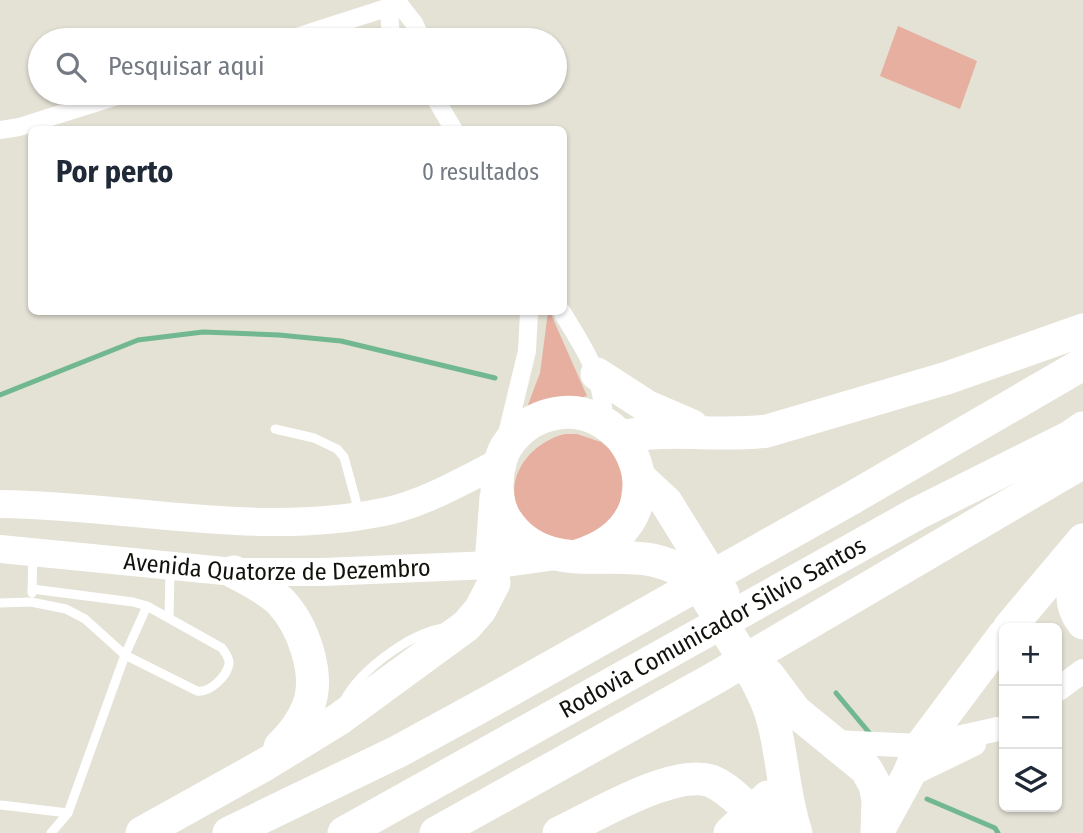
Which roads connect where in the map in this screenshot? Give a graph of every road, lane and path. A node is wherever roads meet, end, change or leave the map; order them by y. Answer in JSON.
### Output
{"nodes":[{"id":1,"x":388,"y":8,"type":"junction"},
{"id":2,"x":322,"y":28,"type":"edge"},
{"id":3,"x":390,"y":28,"type":"edge"},
{"id":4,"x":416,"y":28,"type":"edge"},
{"id":5,"x":89,"y":105,"type":"edge"},
{"id":6,"x":439,"y":105,"type":"edge"},
{"id":7,"x":452,"y":126,"type":"edge"},
{"id":8,"x":0,"y":130,"type":"edge"},
{"id":9,"x":529,"y":315,"type":"edge"},
{"id":10,"x":564,"y":315,"type":"edge"},
{"id":11,"x":1083,"y":330,"type":"edge"},
{"id":12,"x":1083,"y":364,"type":"edge"},
{"id":13,"x":597,"y":374,"type":"junction"},
{"id":14,"x":1083,"y":428,"type":"edge"},
{"id":15,"x":275,"y":429,"type":"dead end"},
{"id":16,"x":613,"y":430,"type":"junction"},
{"id":17,"x":710,"y":434,"type":"junction"},
{"id":18,"x":1083,"y":462,"type":"edge"},
{"id":19,"x":500,"y":467,"type":"junction"},
{"id":20,"x":639,"y":477,"type":"junction"},
{"id":21,"x":0,"y":504,"type":"edge"},
{"id":22,"x":356,"y":516,"type":"junction"},
{"id":23,"x":1083,"y":540,"type":"edge"},
{"id":24,"x":0,"y":549,"type":"edge"},
{"id":25,"x":33,"y":552,"type":"junction"},
{"id":26,"x":566,"y":556,"type":"junction"},
{"id":27,"x":1083,"y":558,"type":"edge"},
{"id":28,"x":170,"y":565,"type":"junction"},
{"id":29,"x":491,"y":565,"type":"junction"},
{"id":30,"x":234,"y":572,"type":"junction"},
{"id":31,"x":32,"y":589,"type":"junction"},
{"id":32,"x":31,"y":602,"type":"junction"},
{"id":33,"x":0,"y":603,"type":"edge"},
{"id":34,"x":147,"y":606,"type":"junction"},
{"id":35,"x":169,"y":618,"type":"junction"},
{"id":36,"x":1013,"y":623,"type":"edge"},
{"id":37,"x":1083,"y":623,"type":"edge"},
{"id":38,"x":999,"y":642,"type":"edge"},
{"id":39,"x":125,"y":655,"type":"junction"},
{"id":40,"x":1083,"y":671,"type":"edge"},
{"id":41,"x":1062,"y":686,"type":"edge"},
{"id":42,"x":999,"y":727,"type":"edge"},
{"id":43,"x":999,"y":728,"type":"edge"},
{"id":44,"x":832,"y":742,"type":"junction"},
{"id":45,"x":921,"y":746,"type":"junction"},
{"id":46,"x":264,"y":765,"type":"junction"},
{"id":47,"x":782,"y":775,"type":"junction"},
{"id":48,"x":908,"y":776,"type":"junction"},
{"id":49,"x":1,"y":805,"type":"edge"},
{"id":50,"x":68,"y":813,"type":"junction"},
{"id":51,"x":742,"y":823,"type":"edge"},
{"id":52,"x":51,"y":833,"type":"edge"},
{"id":53,"x":142,"y":833,"type":"edge"},
{"id":54,"x":229,"y":833,"type":"edge"},
{"id":55,"x":344,"y":833,"type":"edge"},
{"id":56,"x":436,"y":833,"type":"edge"},
{"id":57,"x":559,"y":833,"type":"edge"},
{"id":58,"x":781,"y":833,"type":"edge"},
{"id":59,"x":796,"y":833,"type":"edge"},
{"id":60,"x":877,"y":833,"type":"edge"}],
"edges":[{"from":1,"to":2,"type":"street"},
{"from":1,"to":3,"type":"street"},
{"from":1,"to":4,"type":"street"},
{"from":5,"to":8,"type":"street"},
{"from":6,"to":7,"type":"street"},
{"from":9,"to":19,"type":"street"},
{"from":10,"to":13,"type":"street"},
{"from":11,"to":17,"type":"highway"},
{"from":12,"to":54,"type":"highway"},
{"from":13,"to":16,"type":"street"},
{"from":13,"to":17,"type":"highway"},
{"from":14,"to":55,"type":"highway","name":"Rodovia Comunicador Silvio Santos"},
{"from":15,"to":22,"type":"lane"},
{"from":16,"to":17,"type":"highway"},
{"from":16,"to":19,"type":"highway"},
{"from":16,"to":20,"type":"highway"},
{"from":18,"to":56,"type":"highway","name":"Rodovia Comunicador Silvio Santos"},
{"from":19,"to":22,"type":"main road","name":"Avenida Quatorze de Dezembro"},
{"from":19,"to":26,"type":"highway"},
{"from":19,"to":29,"type":"highway"},
{"from":20,"to":26,"type":"highway"},
{"from":20,"to":44,"type":"highway"},
{"from":21,"to":22,"type":"main road","name":"Avenida Quatorze de Dezembro"},
{"from":23,"to":36,"type":"highway"},
{"from":24,"to":25,"type":"main road","name":"Avenida Quatorze de Dezembro"},
{"from":25,"to":28,"type":"main road","name":"Avenida Quatorze de Dezembro"},
{"from":25,"to":31,"type":"lane"},
{"from":26,"to":29,"type":"main road","name":"Avenida Quatorze de Dezembro"},
{"from":26,"to":47,"type":"highway"},
{"from":27,"to":37,"type":"highway"},
{"from":28,"to":30,"type":"main road","name":"Avenida Quatorze de Dezembro"},
{"from":28,"to":35,"type":"lane"},
{"from":29,"to":30,"type":"main road","name":"Avenida Quatorze de Dezembro"},
{"from":29,"to":46,"type":"highway"},
{"from":30,"to":46,"type":"highway"},
{"from":31,"to":32,"type":"lane"},
{"from":31,"to":34,"type":"lane"},
{"from":32,"to":33,"type":"lane"},
{"from":32,"to":39,"type":"lane"},
{"from":34,"to":35,"type":"lane"},
{"from":34,"to":39,"type":"lane"},
{"from":35,"to":39,"type":"lane"},
{"from":38,"to":45,"type":"highway"},
{"from":39,"to":50,"type":"lane"},
{"from":40,"to":41,"type":"main road"},
{"from":42,"to":45,"type":"main road"},
{"from":43,"to":48,"type":"main road"},
{"from":44,"to":45,"type":"main road"},
{"from":44,"to":60,"type":"highway"},
{"from":45,"to":48,"type":"highway"},
{"from":46,"to":53,"type":"highway"},
{"from":47,"to":51,"type":"highway"},
{"from":47,"to":59,"type":"highway"},
{"from":48,"to":60,"type":"highway"},
{"from":49,"to":50,"type":"lane"},
{"from":50,"to":52,"type":"lane"},
{"from":51,"to":57,"type":"highway"},
{"from":51,"to":58,"type":"highway"}]}
